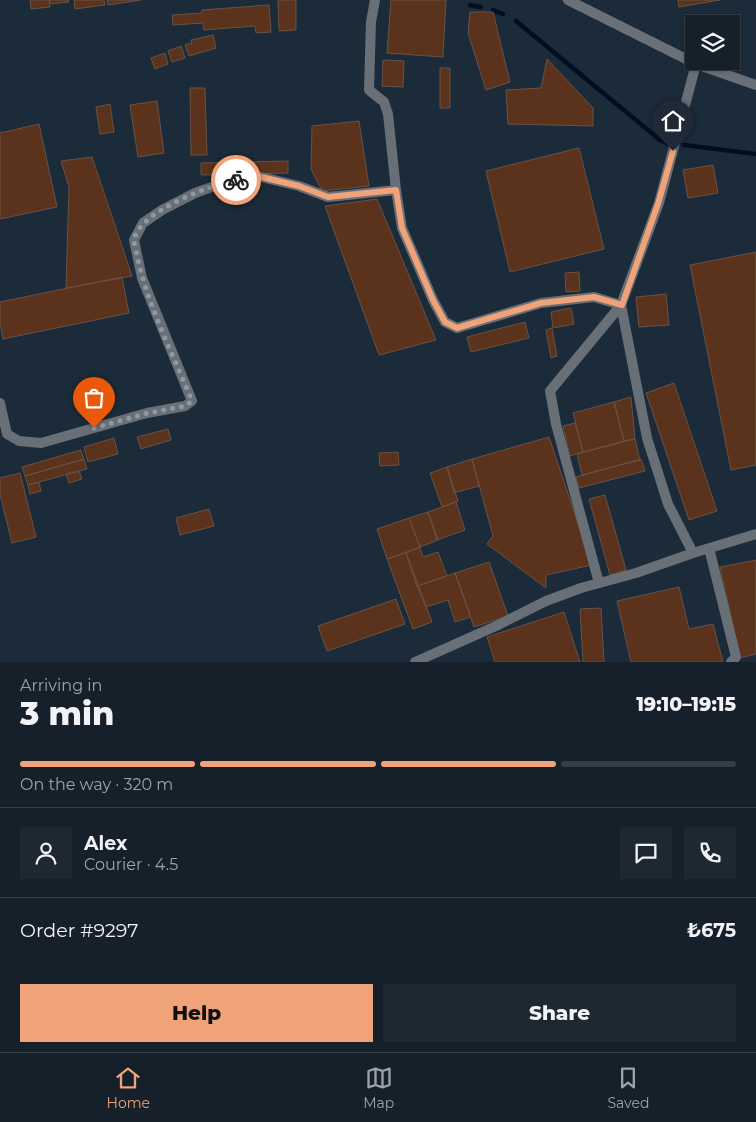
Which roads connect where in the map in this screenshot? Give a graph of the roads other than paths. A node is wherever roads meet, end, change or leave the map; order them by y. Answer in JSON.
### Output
{"nodes":[{"id":1,"x":375,"y":0,"type":"edge"},
{"id":2,"x":568,"y":0,"type":"edge"},
{"id":3,"x":685,"y":58,"type":"edge"},
{"id":4,"x":694,"y":70,"type":"edge"},
{"id":5,"x":713,"y":70,"type":"edge"},
{"id":6,"x":756,"y":85,"type":"edge"},
{"id":7,"x":396,"y":190,"type":"junction"},
{"id":8,"x":622,"y":305,"type":"junction"},
{"id":9,"x":0,"y":403,"type":"edge"},
{"id":10,"x":756,"y":534,"type":"edge"},
{"id":11,"x":709,"y":548,"type":"junction"},
{"id":12,"x":693,"y":553,"type":"junction"},
{"id":13,"x":599,"y":583,"type":"junction"},
{"id":14,"x":415,"y":662,"type":"edge"},
{"id":15,"x":731,"y":662,"type":"edge"}],
"edges":[{"from":1,"to":7,"type":"street"},
{"from":2,"to":3,"type":"street"},
{"from":4,"to":8,"type":"street"},
{"from":5,"to":6,"type":"street"},
{"from":7,"to":8,"type":"street"},
{"from":7,"to":9,"type":"street"},
{"from":8,"to":12,"type":"street"},
{"from":8,"to":13,"type":"street"},
{"from":10,"to":11,"type":"street"},
{"from":11,"to":12,"type":"street"},
{"from":11,"to":15,"type":"street"},
{"from":12,"to":13,"type":"street"},
{"from":13,"to":14,"type":"street"}]}
